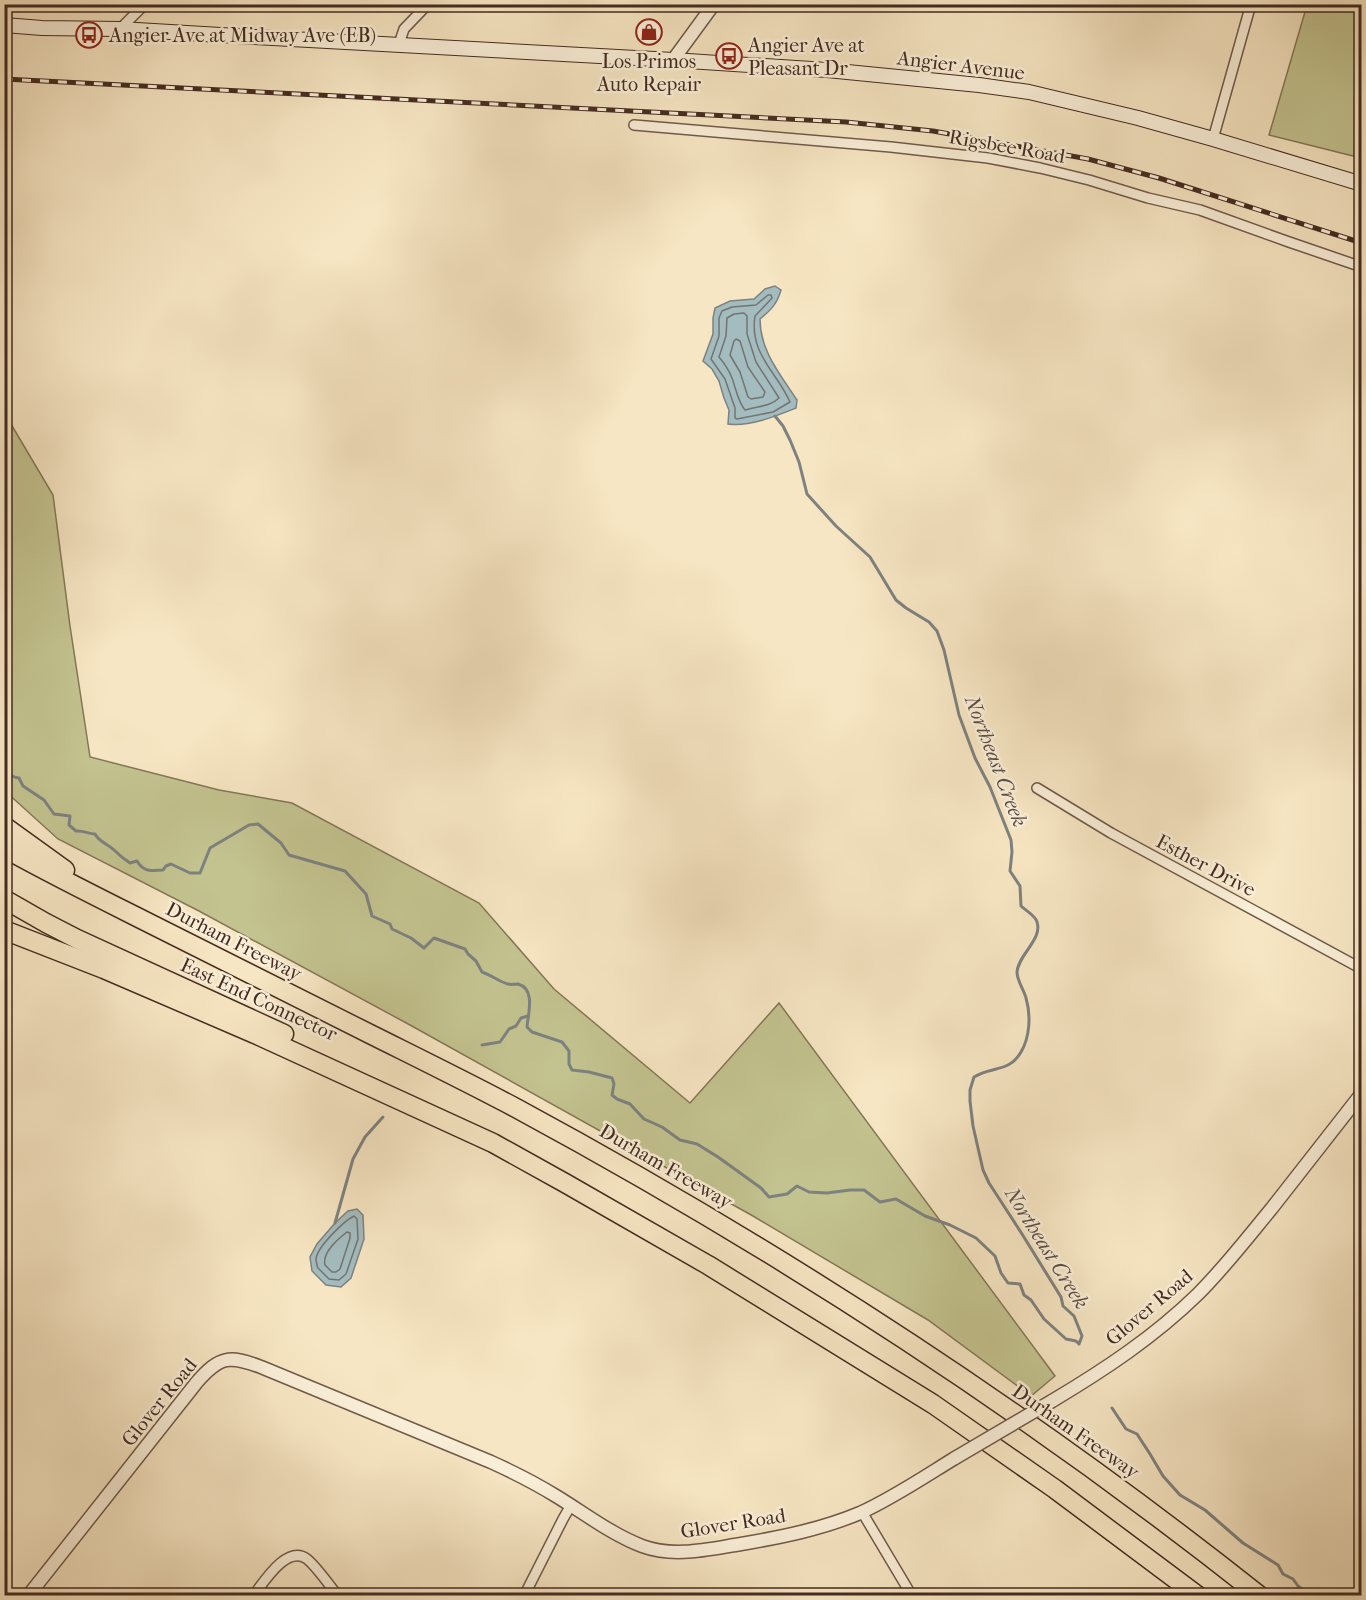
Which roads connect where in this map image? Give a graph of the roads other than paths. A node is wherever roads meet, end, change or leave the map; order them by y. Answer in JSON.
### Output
{"nodes":[{"id":1,"x":145,"y":4,"type":"edge"},
{"id":2,"x":428,"y":4,"type":"edge"},
{"id":3,"x":714,"y":4,"type":"edge"},
{"id":4,"x":1251,"y":4,"type":"edge"},
{"id":5,"x":4,"y":25,"type":"edge"},
{"id":6,"x":120,"y":29,"type":"junction"},
{"id":7,"x":399,"y":44,"type":"junction"},
{"id":8,"x":673,"y":60,"type":"junction"},
{"id":9,"x":634,"y":125,"type":"dead end"},
{"id":10,"x":1213,"y":139,"type":"junction"},
{"id":11,"x":1362,"y":184,"type":"edge"},
{"id":12,"x":1362,"y":267,"type":"edge"},
{"id":13,"x":1037,"y":788,"type":"dead end"},
{"id":14,"x":4,"y":826,"type":"edge"},
{"id":15,"x":4,"y":849,"type":"edge"},
{"id":16,"x":4,"y":899,"type":"edge"},
{"id":17,"x":142,"y":920,"type":"junction"},
{"id":18,"x":4,"y":930,"type":"edge"},
{"id":19,"x":1362,"y":969,"type":"edge"},
{"id":20,"x":1362,"y":1093,"type":"edge"},
{"id":21,"x":492,"y":1143,"type":"junction"},
{"id":22,"x":571,"y":1505,"type":"junction"},
{"id":23,"x":862,"y":1512,"type":"junction"},
{"id":24,"x":911,"y":1595,"type":"edge"},
{"id":25,"x":28,"y":1596,"type":"edge"},
{"id":26,"x":253,"y":1596,"type":"edge"},
{"id":27,"x":338,"y":1596,"type":"edge"},
{"id":28,"x":524,"y":1596,"type":"edge"},
{"id":29,"x":1198,"y":1596,"type":"edge"},
{"id":30,"x":1260,"y":1596,"type":"edge"}],
"edges":[{"from":1,"to":6,"type":"street"},
{"from":2,"to":7,"type":"street"},
{"from":3,"to":8,"type":"street"},
{"from":4,"to":10,"type":"street"},
{"from":5,"to":6,"type":"main road","name":"Angier Avenue"},
{"from":6,"to":7,"type":"main road","name":"Angier Avenue"},
{"from":7,"to":8,"type":"main road","name":"Angier Avenue"},
{"from":8,"to":10,"type":"main road","name":"Angier Avenue"},
{"from":9,"to":12,"type":"street","name":"Rigsbee Road"},
{"from":10,"to":11,"type":"main road","name":"Angier Avenue"},
{"from":13,"to":19,"type":"street","name":"Esther Drive"},
{"from":14,"to":17,"type":"highway"},
{"from":15,"to":17,"type":"highway","name":"Durham Freeway"},
{"from":16,"to":21,"type":"highway","name":"East End Connector"},
{"from":17,"to":30,"type":"highway","name":"Durham Freeway"},
{"from":18,"to":21,"type":"highway"},
{"from":20,"to":23,"type":"street","name":"Glover Road","bridge":true},
{"from":21,"to":29,"type":"highway"},
{"from":22,"to":23,"type":"street","name":"Glover Road"},
{"from":22,"to":25,"type":"street","name":"Glover Road"},
{"from":22,"to":28,"type":"street"},
{"from":23,"to":24,"type":"street"},
{"from":26,"to":27,"type":"street"}]}
